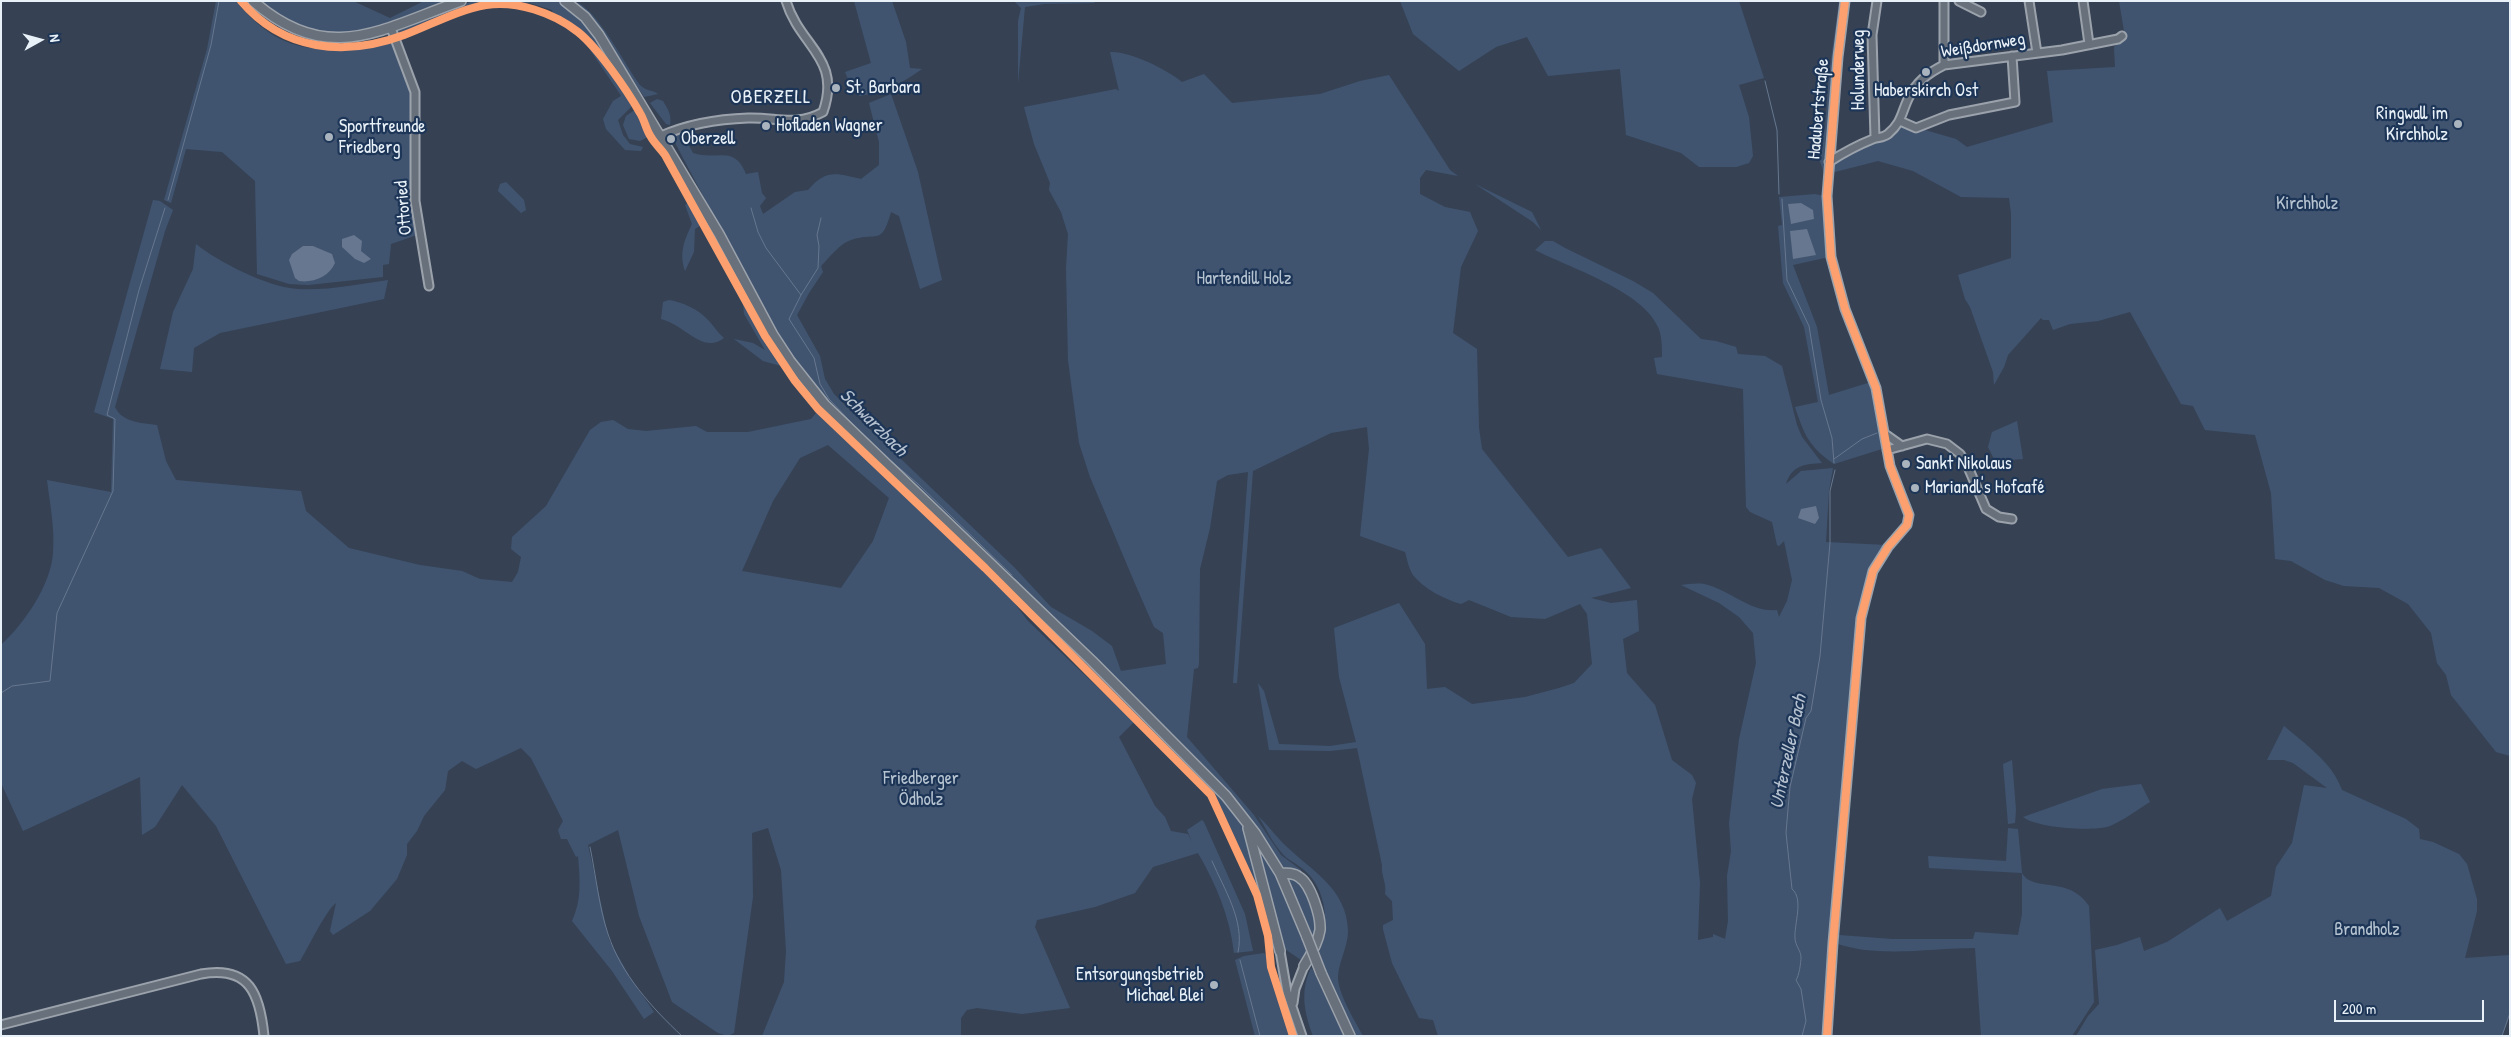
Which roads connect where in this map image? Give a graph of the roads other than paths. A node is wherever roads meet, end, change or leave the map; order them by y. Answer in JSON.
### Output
{"nodes":[{"id":1,"x":253,"y":1,"type":"edge"},
{"id":2,"x":461,"y":1,"type":"edge"},
{"id":3,"x":565,"y":1,"type":"edge"},
{"id":4,"x":1845,"y":1,"type":"edge"},
{"id":5,"x":1877,"y":1,"type":"edge"},
{"id":6,"x":1944,"y":1,"type":"edge"},
{"id":7,"x":1959,"y":1,"type":"edge"},
{"id":8,"x":2029,"y":1,"type":"edge"},
{"id":9,"x":2083,"y":1,"type":"edge"},
{"id":10,"x":786,"y":3,"type":"edge"},
{"id":11,"x":1982,"y":12,"type":"dead end"},
{"id":12,"x":391,"y":28,"type":"junction"},
{"id":13,"x":2122,"y":36,"type":"dead end"},
{"id":14,"x":2089,"y":44,"type":"junction"},
{"id":15,"x":2037,"y":53,"type":"junction"},
{"id":16,"x":2012,"y":56,"type":"junction"},
{"id":17,"x":1944,"y":65,"type":"junction"},
{"id":18,"x":1900,"y":121,"type":"junction"},
{"id":19,"x":661,"y":136,"type":"junction"},
{"id":20,"x":1875,"y":138,"type":"junction"},
{"id":21,"x":1829,"y":162,"type":"junction"},
{"id":22,"x":429,"y":286,"type":"dead end"},
{"id":23,"x":1885,"y":434,"type":"junction"},
{"id":24,"x":1902,"y":446,"type":"junction"},
{"id":25,"x":1887,"y":450,"type":"junction"},
{"id":26,"x":2012,"y":519,"type":"dead end"},
{"id":27,"x":1243,"y":816,"type":"junction"},
{"id":28,"x":1280,"y":873,"type":"junction"},
{"id":29,"x":1280,"y":951,"type":"joint"},
{"id":30,"x":1304,"y":966,"type":"joint"},
{"id":31,"x":1293,"y":1011,"type":"junction"},
{"id":32,"x":1,"y":1025,"type":"edge"},
{"id":33,"x":264,"y":1036,"type":"edge"},
{"id":34,"x":1302,"y":1036,"type":"edge"},
{"id":35,"x":1350,"y":1036,"type":"edge"},
{"id":36,"x":1828,"y":1036,"type":"edge"}],
"edges":[{"from":1,"to":12,"type":"main road"},
{"from":2,"to":12,"type":"main road"},
{"from":3,"to":19,"type":"main road"},
{"from":4,"to":21,"type":"street","name":"Hadubertstraße"},
{"from":5,"to":20,"type":"street","name":"Holunderweg"},
{"from":6,"to":17,"type":"street"},
{"from":7,"to":11,"type":"street"},
{"from":8,"to":15,"type":"street"},
{"from":9,"to":14,"type":"street"},
{"from":10,"to":19,"type":"street"},
{"from":12,"to":22,"type":"street","name":"Ottoried"},
{"from":13,"to":14,"type":"street","name":"Weißdornweg"},
{"from":14,"to":15,"type":"street","name":"Weißdornweg"},
{"from":15,"to":16,"type":"street","name":"Weißdornweg"},
{"from":16,"to":17,"type":"street","name":"Weißdornweg"},
{"from":16,"to":18,"type":"street"},
{"from":17,"to":18,"type":"street","name":"Weißdornweg"},
{"from":18,"to":20,"type":"street","name":"Weißdornweg"},
{"from":19,"to":27,"type":"main road"},
{"from":20,"to":21,"type":"street","name":"Weißdornweg"},
{"from":21,"to":23,"type":"street","name":"Hadubertstraße"},
{"from":23,"to":24,"type":"street"},
{"from":23,"to":25,"type":"street","name":"Hadubertstraße"},
{"from":24,"to":25,"type":"street"},
{"from":24,"to":26,"type":"street"},
{"from":25,"to":36,"type":"street","name":"Hadubertstraße"},
{"from":27,"to":28,"type":"main road"},
{"from":27,"to":29,"type":"main road"},
{"from":28,"to":30,"type":"main road"},
{"from":28,"to":35,"type":"main road","bridge":true},
{"from":29,"to":31,"type":"street"},
{"from":30,"to":31,"type":"street"},
{"from":31,"to":34,"type":"street"},
{"from":32,"to":33,"type":"street"}]}
